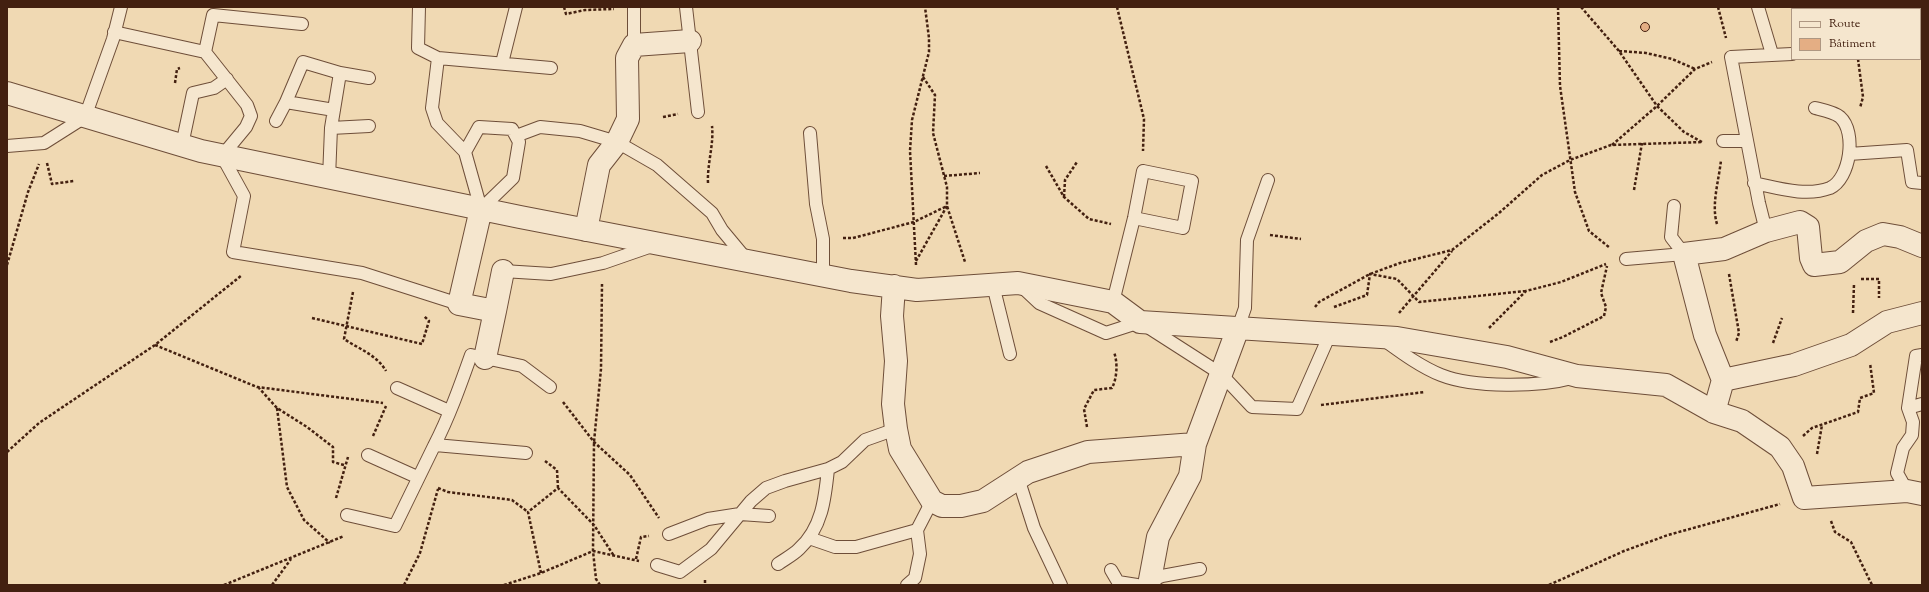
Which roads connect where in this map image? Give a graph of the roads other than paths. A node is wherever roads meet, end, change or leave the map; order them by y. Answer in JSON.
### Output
{"nodes":[{"id":1,"x":121,"y":7,"type":"edge"},
{"id":2,"x":419,"y":7,"type":"edge"},
{"id":3,"x":516,"y":7,"type":"edge"},
{"id":4,"x":686,"y":7,"type":"edge"},
{"id":5,"x":1758,"y":7,"type":"edge"},
{"id":6,"x":634,"y":8,"type":"edge"},
{"id":7,"x":302,"y":24,"type":"dead end"},
{"id":8,"x":114,"y":32,"type":"junction"},
{"id":9,"x":690,"y":41,"type":"junction"},
{"id":10,"x":634,"y":45,"type":"junction"},
{"id":11,"x":206,"y":52,"type":"junction"},
{"id":12,"x":1772,"y":54,"type":"junction"},
{"id":13,"x":1791,"y":54,"type":"edge"},
{"id":14,"x":438,"y":58,"type":"junction"},
{"id":15,"x":502,"y":63,"type":"junction"},
{"id":16,"x":551,"y":68,"type":"dead end"},
{"id":17,"x":340,"y":73,"type":"junction"},
{"id":18,"x":370,"y":78,"type":"dead end"},
{"id":19,"x":227,"y":79,"type":"junction"},
{"id":20,"x":7,"y":93,"type":"edge"},
{"id":21,"x":286,"y":102,"type":"junction"},
{"id":22,"x":1815,"y":108,"type":"dead end"},
{"id":23,"x":334,"y":110,"type":"junction"},
{"id":24,"x":698,"y":112,"type":"road end"},
{"id":25,"x":85,"y":116,"type":"junction"},
{"id":26,"x":276,"y":121,"type":"dead end"},
{"id":27,"x":369,"y":126,"type":"dead end"},
{"id":28,"x":331,"y":128,"type":"junction"},
{"id":29,"x":810,"y":133,"type":"dead end"},
{"id":30,"x":516,"y":136,"type":"junction"},
{"id":31,"x":1723,"y":141,"type":"road end"},
{"id":32,"x":1746,"y":141,"type":"junction"},
{"id":33,"x":617,"y":142,"type":"junction"},
{"id":34,"x":7,"y":146,"type":"edge"},
{"id":35,"x":182,"y":146,"type":"junction"},
{"id":36,"x":464,"y":152,"type":"junction"},
{"id":37,"x":1849,"y":154,"type":"junction"},
{"id":38,"x":222,"y":156,"type":"junction"},
{"id":39,"x":330,"y":178,"type":"junction"},
{"id":40,"x":1268,"y":180,"type":"dead end"},
{"id":41,"x":1754,"y":182,"type":"junction"},
{"id":42,"x":1922,"y":183,"type":"edge"},
{"id":43,"x":1674,"y":206,"type":"dead end"},
{"id":44,"x":481,"y":209,"type":"junction"},
{"id":45,"x":1132,"y":223,"type":"junction"},
{"id":46,"x":586,"y":230,"type":"junction"},
{"id":47,"x":1766,"y":231,"type":"junction"},
{"id":48,"x":660,"y":244,"type":"junction"},
{"id":49,"x":1922,"y":246,"type":"edge"},
{"id":50,"x":1684,"y":254,"type":"junction"},
{"id":51,"x":1626,"y":259,"type":"road end"},
{"id":52,"x":748,"y":261,"type":"junction"},
{"id":53,"x":504,"y":271,"type":"joint"},
{"id":54,"x":823,"y":275,"type":"junction"},
{"id":55,"x":1018,"y":283,"type":"junction"},
{"id":56,"x":894,"y":286,"type":"junction"},
{"id":57,"x":983,"y":286,"type":"junction"},
{"id":58,"x":1113,"y":302,"type":"junction"},
{"id":59,"x":460,"y":304,"type":"junction"},
{"id":60,"x":495,"y":311,"type":"junction"},
{"id":61,"x":1922,"y":313,"type":"edge"},
{"id":62,"x":1140,"y":322,"type":"junction"},
{"id":63,"x":1238,"y":328,"type":"junction"},
{"id":64,"x":1330,"y":334,"type":"junction"},
{"id":65,"x":1379,"y":336,"type":"junction"},
{"id":66,"x":1010,"y":354,"type":"dead end"},
{"id":67,"x":1922,"y":355,"type":"edge"},
{"id":68,"x":485,"y":358,"type":"junction"},
{"id":69,"x":1221,"y":374,"type":"junction"},
{"id":70,"x":1577,"y":376,"type":"junction"},
{"id":71,"x":1723,"y":380,"type":"junction"},
{"id":72,"x":550,"y":387,"type":"road end"},
{"id":73,"x":397,"y":388,"type":"road end"},
{"id":74,"x":1922,"y":404,"type":"edge"},
{"id":75,"x":1908,"y":408,"type":"junction"},
{"id":76,"x":449,"y":411,"type":"junction"},
{"id":77,"x":1714,"y":412,"type":"junction"},
{"id":78,"x":896,"y":429,"type":"junction"},
{"id":79,"x":1195,"y":444,"type":"junction"},
{"id":80,"x":435,"y":445,"type":"junction"},
{"id":81,"x":526,"y":453,"type":"road end"},
{"id":82,"x":368,"y":455,"type":"road end"},
{"id":83,"x":828,"y":470,"type":"junction"},
{"id":84,"x":417,"y":477,"type":"junction"},
{"id":85,"x":1018,"y":478,"type":"junction"},
{"id":86,"x":1914,"y":492,"type":"edge"},
{"id":87,"x":932,"y":501,"type":"junction"},
{"id":88,"x":740,"y":514,"type":"junction"},
{"id":89,"x":347,"y":515,"type":"road end"},
{"id":90,"x":769,"y":516,"type":"dead end"},
{"id":91,"x":917,"y":530,"type":"junction"},
{"id":92,"x":669,"y":534,"type":"road end"},
{"id":93,"x":809,"y":538,"type":"junction"},
{"id":94,"x":778,"y":564,"type":"dead end"},
{"id":95,"x":657,"y":565,"type":"road end"},
{"id":96,"x":1200,"y":569,"type":"dead end"},
{"id":97,"x":1111,"y":570,"type":"dead end"},
{"id":98,"x":1144,"y":584,"type":"edge"},
{"id":99,"x":908,"y":585,"type":"edge"},
{"id":100,"x":1060,"y":585,"type":"edge"}],
"edges":[{"from":1,"to":8,"type":"lane"},
{"from":2,"to":14,"type":"lane"},
{"from":3,"to":15,"type":"lane"},
{"from":4,"to":9,"type":"lane"},
{"from":5,"to":12,"type":"lane"},
{"from":6,"to":10,"type":"lane"},
{"from":7,"to":11,"type":"lane"},
{"from":8,"to":11,"type":"lane"},
{"from":8,"to":25,"type":"lane"},
{"from":9,"to":10,"type":"street"},
{"from":9,"to":24,"type":"lane"},
{"from":10,"to":33,"type":"street"},
{"from":11,"to":19,"type":"lane"},
{"from":12,"to":13,"type":"lane"},
{"from":12,"to":32,"type":"lane"},
{"from":14,"to":15,"type":"lane"},
{"from":14,"to":36,"type":"lane"},
{"from":15,"to":16,"type":"lane"},
{"from":17,"to":18,"type":"lane"},
{"from":17,"to":21,"type":"lane"},
{"from":17,"to":23,"type":"lane"},
{"from":19,"to":35,"type":"lane"},
{"from":19,"to":38,"type":"lane"},
{"from":20,"to":25,"type":"street"},
{"from":21,"to":23,"type":"lane"},
{"from":21,"to":26,"type":"lane"},
{"from":22,"to":37,"type":"lane"},
{"from":23,"to":28,"type":"lane"},
{"from":25,"to":34,"type":"lane"},
{"from":25,"to":35,"type":"street"},
{"from":27,"to":28,"type":"lane"},
{"from":28,"to":39,"type":"lane"},
{"from":29,"to":54,"type":"lane"},
{"from":30,"to":33,"type":"lane"},
{"from":30,"to":36,"type":"lane"},
{"from":30,"to":44,"type":"lane"},
{"from":31,"to":32,"type":"lane"},
{"from":32,"to":41,"type":"lane"},
{"from":33,"to":46,"type":"street"},
{"from":33,"to":52,"type":"lane"},
{"from":35,"to":38,"type":"street"},
{"from":36,"to":44,"type":"lane"},
{"from":37,"to":41,"type":"lane"},
{"from":37,"to":42,"type":"lane"},
{"from":38,"to":39,"type":"street"},
{"from":38,"to":59,"type":"lane"},
{"from":39,"to":44,"type":"street"},
{"from":40,"to":63,"type":"lane"},
{"from":41,"to":47,"type":"lane"},
{"from":43,"to":50,"type":"lane"},
{"from":44,"to":46,"type":"street"},
{"from":44,"to":59,"type":"street"},
{"from":45,"to":45,"type":"lane"},
{"from":45,"to":58,"type":"lane"},
{"from":46,"to":48,"type":"street"},
{"from":47,"to":49,"type":"street"},
{"from":47,"to":50,"type":"street"},
{"from":48,"to":52,"type":"street"},
{"from":48,"to":53,"type":"lane"},
{"from":50,"to":51,"type":"lane"},
{"from":50,"to":71,"type":"street"},
{"from":52,"to":54,"type":"street"},
{"from":53,"to":60,"type":"street"},
{"from":54,"to":56,"type":"street"},
{"from":55,"to":57,"type":"street"},
{"from":55,"to":58,"type":"street"},
{"from":55,"to":62,"type":"lane"},
{"from":56,"to":57,"type":"street"},
{"from":56,"to":78,"type":"street"},
{"from":57,"to":66,"type":"lane"},
{"from":58,"to":62,"type":"street"},
{"from":59,"to":60,"type":"street"},
{"from":60,"to":68,"type":"street"},
{"from":61,"to":71,"type":"street"},
{"from":62,"to":63,"type":"street"},
{"from":62,"to":69,"type":"lane"},
{"from":63,"to":64,"type":"street"},
{"from":63,"to":69,"type":"street"},
{"from":64,"to":65,"type":"street"},
{"from":64,"to":69,"type":"lane"},
{"from":65,"to":70,"type":"street"},
{"from":65,"to":70,"type":"lane"},
{"from":67,"to":75,"type":"lane"},
{"from":68,"to":72,"type":"lane"},
{"from":68,"to":76,"type":"lane"},
{"from":69,"to":79,"type":"street"},
{"from":70,"to":77,"type":"street"},
{"from":71,"to":77,"type":"street"},
{"from":73,"to":76,"type":"lane"},
{"from":74,"to":75,"type":"lane"},
{"from":75,"to":86,"type":"lane"},
{"from":76,"to":80,"type":"lane"},
{"from":77,"to":86,"type":"street"},
{"from":78,"to":83,"type":"lane"},
{"from":78,"to":87,"type":"street"},
{"from":79,"to":85,"type":"street"},
{"from":79,"to":98,"type":"street"},
{"from":80,"to":81,"type":"lane"},
{"from":80,"to":84,"type":"lane"},
{"from":82,"to":84,"type":"lane"},
{"from":83,"to":88,"type":"lane"},
{"from":83,"to":93,"type":"lane"},
{"from":84,"to":89,"type":"lane"},
{"from":85,"to":87,"type":"street"},
{"from":85,"to":100,"type":"lane"},
{"from":87,"to":91,"type":"lane"},
{"from":88,"to":90,"type":"lane"},
{"from":88,"to":92,"type":"lane"},
{"from":88,"to":95,"type":"lane"},
{"from":91,"to":93,"type":"lane"},
{"from":91,"to":99,"type":"lane"},
{"from":93,"to":94,"type":"lane"},
{"from":96,"to":98,"type":"lane"},
{"from":97,"to":98,"type":"lane"}]}
